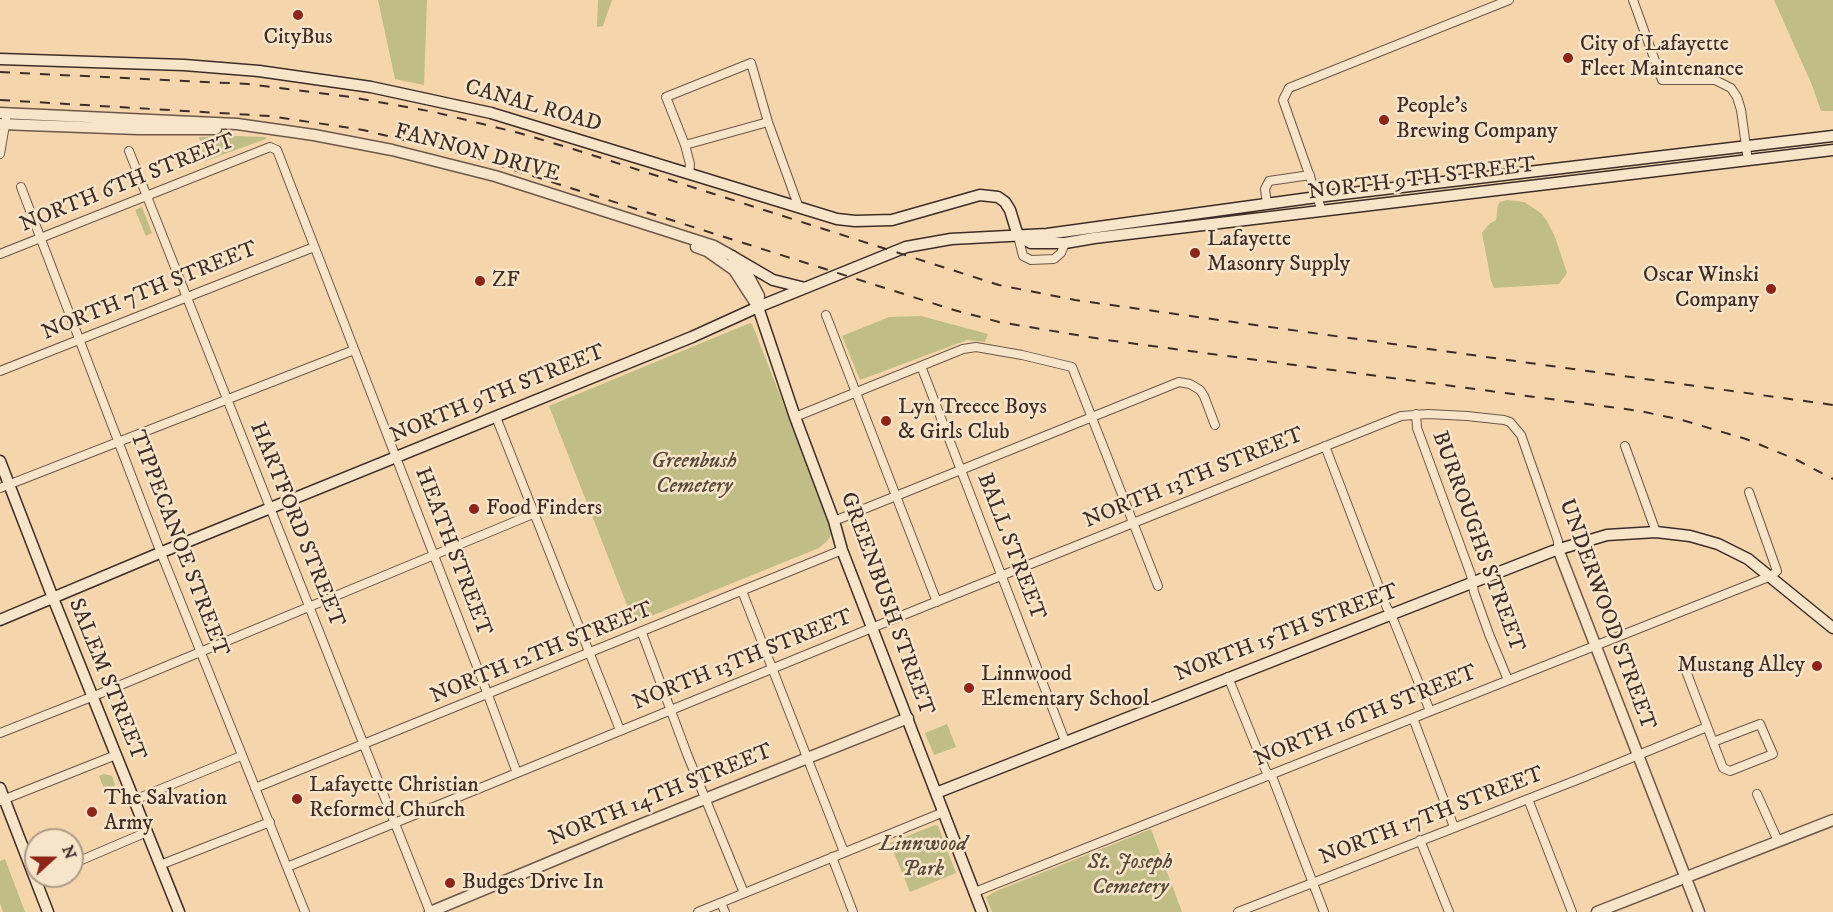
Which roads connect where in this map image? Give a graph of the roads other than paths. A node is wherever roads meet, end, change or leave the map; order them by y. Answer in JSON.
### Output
{"nodes":[{"id":1,"x":1509,"y":0,"type":"edge"},
{"id":2,"x":1633,"y":0,"type":"edge"},
{"id":3,"x":0,"y":58,"type":"edge"},
{"id":4,"x":3,"y":119,"type":"edge"},
{"id":5,"x":768,"y":123,"type":"junction"},
{"id":6,"x":1833,"y":136,"type":"edge"},
{"id":7,"x":685,"y":145,"type":"junction"},
{"id":8,"x":270,"y":147,"type":"joint"},
{"id":9,"x":1746,"y":147,"type":"junction"},
{"id":10,"x":1833,"y":150,"type":"edge"},
{"id":11,"x":129,"y":151,"type":"dead end"},
{"id":12,"x":0,"y":154,"type":"edge"},
{"id":13,"x":1748,"y":160,"type":"junction"},
{"id":14,"x":689,"y":174,"type":"junction"},
{"id":15,"x":1310,"y":176,"type":"junction"},
{"id":16,"x":21,"y":187,"type":"dead end"},
{"id":17,"x":147,"y":196,"type":"junction"},
{"id":18,"x":1317,"y":197,"type":"junction"},
{"id":19,"x":1267,"y":204,"type":"junction"},
{"id":20,"x":799,"y":208,"type":"junction"},
{"id":21,"x":1322,"y":211,"type":"junction"},
{"id":22,"x":1018,"y":236,"type":"junction"},
{"id":23,"x":41,"y":238,"type":"junction"},
{"id":24,"x":687,"y":238,"type":"junction"},
{"id":25,"x":1065,"y":243,"type":"junction"},
{"id":26,"x":314,"y":247,"type":"junction"},
{"id":27,"x":0,"y":254,"type":"edge"},
{"id":28,"x":732,"y":256,"type":"junction"},
{"id":29,"x":806,"y":288,"type":"junction"},
{"id":30,"x":187,"y":297,"type":"junction"},
{"id":31,"x":758,"y":307,"type":"junction"},
{"id":32,"x":826,"y":315,"type":"dead end"},
{"id":33,"x":80,"y":339,"type":"junction"},
{"id":34,"x":354,"y":350,"type":"junction"},
{"id":35,"x":921,"y":366,"type":"junction"},
{"id":36,"x":0,"y":371,"type":"edge"},
{"id":37,"x":856,"y":392,"type":"junction"},
{"id":38,"x":227,"y":400,"type":"junction"},
{"id":39,"x":1416,"y":414,"type":"junction"},
{"id":40,"x":496,"y":417,"type":"junction"},
{"id":41,"x":795,"y":417,"type":"junction"},
{"id":42,"x":1093,"y":417,"type":"junction"},
{"id":43,"x":1215,"y":425,"type":"dead end"},
{"id":44,"x":119,"y":441,"type":"junction"},
{"id":45,"x":1324,"y":446,"type":"junction"},
{"id":46,"x":1625,"y":446,"type":"dead end"},
{"id":47,"x":397,"y":458,"type":"junction"},
{"id":48,"x":0,"y":461,"type":"edge"},
{"id":49,"x":962,"y":470,"type":"junction"},
{"id":50,"x":4,"y":487,"type":"edge"},
{"id":51,"x":1749,"y":492,"type":"dead end"},
{"id":52,"x":896,"y":496,"type":"junction"},
{"id":53,"x":270,"y":509,"type":"junction"},
{"id":54,"x":534,"y":514,"type":"junction"},
{"id":55,"x":834,"y":521,"type":"junction"},
{"id":56,"x":1134,"y":522,"type":"junction"},
{"id":57,"x":1656,"y":532,"type":"junction"},
{"id":58,"x":1558,"y":549,"type":"junction"},
{"id":59,"x":842,"y":550,"type":"junction"},
{"id":60,"x":162,"y":552,"type":"junction"},
{"id":61,"x":434,"y":555,"type":"junction"},
{"id":62,"x":1002,"y":576,"type":"junction"},
{"id":63,"x":1771,"y":576,"type":"junction"},
{"id":64,"x":1473,"y":582,"type":"junction"},
{"id":65,"x":1158,"y":586,"type":"dead end"},
{"id":66,"x":742,"y":591,"type":"junction"},
{"id":67,"x":53,"y":598,"type":"junction"},
{"id":68,"x":937,"y":602,"type":"junction"},
{"id":69,"x":309,"y":607,"type":"junction"},
{"id":70,"x":1391,"y":614,"type":"junction"},
{"id":71,"x":0,"y":620,"type":"edge"},
{"id":72,"x":873,"y":627,"type":"junction"},
{"id":73,"x":1833,"y":628,"type":"edge"},
{"id":74,"x":642,"y":633,"type":"junction"},
{"id":75,"x":1595,"y":645,"type":"junction"},
{"id":76,"x":200,"y":652,"type":"junction"},
{"id":77,"x":589,"y":654,"type":"junction"},
{"id":78,"x":773,"y":669,"type":"junction"},
{"id":79,"x":1686,"y":671,"type":"dead end"},
{"id":80,"x":1228,"y":677,"type":"junction"},
{"id":81,"x":1508,"y":680,"type":"junction"},
{"id":82,"x":488,"y":695,"type":"junction"},
{"id":83,"x":92,"y":697,"type":"junction"},
{"id":84,"x":670,"y":710,"type":"junction"},
{"id":85,"x":1430,"y":711,"type":"junction"},
{"id":86,"x":908,"y":718,"type":"junction"},
{"id":87,"x":1413,"y":718,"type":"junction"},
{"id":88,"x":1707,"y":727,"type":"junction"},
{"id":89,"x":620,"y":730,"type":"junction"},
{"id":90,"x":0,"y":733,"type":"edge"},
{"id":91,"x":1065,"y":741,"type":"junction"},
{"id":92,"x":1713,"y":742,"type":"junction"},
{"id":93,"x":364,"y":746,"type":"junction"},
{"id":94,"x":1638,"y":754,"type":"junction"},
{"id":95,"x":116,"y":755,"type":"junction"},
{"id":96,"x":241,"y":756,"type":"junction"},
{"id":97,"x":806,"y":758,"type":"junction"},
{"id":98,"x":517,"y":773,"type":"junction"},
{"id":99,"x":1269,"y":775,"type":"junction"},
{"id":100,"x":0,"y":788,"type":"edge"},
{"id":101,"x":255,"y":788,"type":"junction"},
{"id":102,"x":936,"y":793,"type":"junction"},
{"id":103,"x":1757,"y":794,"type":"dead end"},
{"id":104,"x":706,"y":799,"type":"junction"},
{"id":105,"x":1528,"y":799,"type":"junction"},
{"id":106,"x":134,"y":800,"type":"junction"},
{"id":107,"x":2,"y":801,"type":"edge"},
{"id":108,"x":944,"y":812,"type":"junction"},
{"id":109,"x":1833,"y":820,"type":"edge"},
{"id":110,"x":270,"y":822,"type":"junction"},
{"id":111,"x":395,"y":823,"type":"junction"},
{"id":112,"x":1454,"y":827,"type":"junction"},
{"id":113,"x":147,"y":832,"type":"junction"},
{"id":114,"x":1420,"y":840,"type":"junction"},
{"id":115,"x":1778,"y":841,"type":"junction"},
{"id":116,"x":24,"y":847,"type":"edge"},
{"id":117,"x":844,"y":852,"type":"junction"},
{"id":118,"x":832,"y":856,"type":"junction"},
{"id":119,"x":84,"y":859,"type":"edge"},
{"id":120,"x":160,"y":865,"type":"junction"},
{"id":121,"x":287,"y":867,"type":"junction"},
{"id":122,"x":1684,"y":877,"type":"junction"},
{"id":123,"x":1313,"y":882,"type":"junction"},
{"id":124,"x":41,"y":888,"type":"edge"},
{"id":125,"x":975,"y":892,"type":"junction"},
{"id":126,"x":744,"y":893,"type":"junction"},
{"id":127,"x":721,"y":903,"type":"junction"},
{"id":128,"x":48,"y":912,"type":"edge"},
{"id":129,"x":179,"y":912,"type":"edge"},
{"id":130,"x":305,"y":912,"type":"edge"},
{"id":131,"x":430,"y":912,"type":"edge"},
{"id":132,"x":698,"y":912,"type":"edge"},
{"id":133,"x":725,"y":912,"type":"edge"},
{"id":134,"x":854,"y":912,"type":"edge"},
{"id":135,"x":982,"y":912,"type":"edge"},
{"id":136,"x":1238,"y":912,"type":"edge"},
{"id":137,"x":1324,"y":912,"type":"edge"},
{"id":138,"x":1449,"y":912,"type":"edge"},
{"id":139,"x":1572,"y":912,"type":"edge"},
{"id":140,"x":1598,"y":912,"type":"edge"},
{"id":141,"x":1699,"y":912,"type":"edge"}],
"edges":[{"from":1,"to":15,"type":"street"},
{"from":2,"to":9,"type":"street"},
{"from":3,"to":14,"type":"main road","name":"CANAL ROAD"},
{"from":4,"to":12,"type":"street","name":"FANNON DRIVE"},
{"from":4,"to":24,"type":"main road","name":"FANNON DRIVE"},
{"from":5,"to":7,"type":"street"},
{"from":5,"to":7,"type":"street"},
{"from":5,"to":20,"type":"street"},
{"from":6,"to":9,"type":"main road","name":"NORTH 9TH STREET"},
{"from":7,"to":14,"type":"street"},
{"from":8,"to":17,"type":"street","name":"NORTH 6TH STREET"},
{"from":8,"to":26,"type":"street","name":"HEATH STREET"},
{"from":9,"to":13,"type":"street"},
{"from":9,"to":18,"type":"main road","name":"NORTH 9TH STREET"},
{"from":10,"to":13,"type":"main road","name":"NORTH 9TH STREET"},
{"from":11,"to":17,"type":"street","name":"HARTFORD STREET"},
{"from":13,"to":21,"type":"main road","name":"NORTH 9TH STREET"},
{"from":14,"to":20,"type":"main road","name":"CANAL ROAD"},
{"from":15,"to":18,"type":"street"},
{"from":15,"to":19,"type":"street"},
{"from":16,"to":23,"type":"street","name":"TIPPECANOE STREET"},
{"from":17,"to":23,"type":"street","name":"NORTH 6TH STREET"},
{"from":17,"to":30,"type":"street","name":"HARTFORD STREET"},
{"from":18,"to":19,"type":"main road","name":"NORTH 9TH STREET"},
{"from":18,"to":21,"type":"street"},
{"from":19,"to":22,"type":"main road","name":"NORTH 9TH STREET"},
{"from":20,"to":22,"type":"main road","name":"CANAL ROAD"},
{"from":21,"to":25,"type":"main road","name":"NORTH 9TH STREET"},
{"from":22,"to":25,"type":"main road","name":"NORTH 9TH STREET"},
{"from":22,"to":25,"type":"street"},
{"from":22,"to":29,"type":"main road","name":"NORTH 9TH STREET"},
{"from":23,"to":27,"type":"street","name":"NORTH 6TH STREET"},
{"from":23,"to":33,"type":"street","name":"TIPPECANOE STREET"},
{"from":24,"to":28,"type":"main road","name":"FANNON DRIVE"},
{"from":24,"to":31,"type":"main road","name":"FANNON DRIVE"},
{"from":26,"to":30,"type":"street","name":"NORTH 7TH STREET"},
{"from":26,"to":34,"type":"street","name":"HEATH STREET"},
{"from":28,"to":29,"type":"main road"},
{"from":28,"to":31,"type":"main road","name":"FANNON DRIVE"},
{"from":29,"to":31,"type":"main road","name":"NORTH 9TH STREET"},
{"from":30,"to":33,"type":"street","name":"NORTH 7TH STREET"},
{"from":30,"to":38,"type":"street","name":"HARTFORD STREET"},
{"from":31,"to":40,"type":"main road","name":"NORTH 9TH STREET"},
{"from":31,"to":41,"type":"main road","name":"GREENBUSH STREET"},
{"from":32,"to":37,"type":"street"},
{"from":33,"to":36,"type":"street","name":"NORTH 7TH STREET"},
{"from":33,"to":44,"type":"street","name":"TIPPECANOE STREET"},
{"from":34,"to":38,"type":"street"},
{"from":34,"to":47,"type":"street","name":"HEATH STREET"},
{"from":35,"to":37,"type":"street"},
{"from":35,"to":42,"type":"street"},
{"from":35,"to":49,"type":"street","name":"BALL STREET"},
{"from":37,"to":41,"type":"street"},
{"from":37,"to":52,"type":"street"},
{"from":38,"to":44,"type":"street"},
{"from":38,"to":53,"type":"street","name":"HARTFORD STREET"},
{"from":39,"to":45,"type":"street","name":"NORTH 13TH STREET"},
{"from":39,"to":58,"type":"street","name":"UNDERWOOD STREET"},
{"from":39,"to":64,"type":"street","name":"BURROUGHS STREET"},
{"from":40,"to":47,"type":"main road","name":"NORTH 9TH STREET"},
{"from":40,"to":54,"type":"street"},
{"from":41,"to":55,"type":"main road","name":"GREENBUSH STREET"},
{"from":42,"to":43,"type":"street"},
{"from":42,"to":49,"type":"street"},
{"from":42,"to":56,"type":"street"},
{"from":44,"to":50,"type":"street"},
{"from":44,"to":60,"type":"street","name":"TIPPECANOE STREET"},
{"from":45,"to":56,"type":"street","name":"NORTH 13TH STREET"},
{"from":45,"to":70,"type":"street"},
{"from":46,"to":57,"type":"street"},
{"from":47,"to":53,"type":"main road","name":"NORTH 9TH STREET"},
{"from":47,"to":61,"type":"street","name":"HEATH STREET"},
{"from":48,"to":50,"type":"main road","name":"SALEM STREET"},
{"from":49,"to":52,"type":"street"},
{"from":49,"to":62,"type":"street","name":"BALL STREET"},
{"from":50,"to":67,"type":"main road","name":"SALEM STREET"},
{"from":51,"to":63,"type":"street"},
{"from":52,"to":55,"type":"street"},
{"from":52,"to":68,"type":"street"},
{"from":53,"to":60,"type":"main road","name":"NORTH 9TH STREET"},
{"from":53,"to":69,"type":"street","name":"HARTFORD STREET"},
{"from":54,"to":61,"type":"street"},
{"from":54,"to":77,"type":"street"},
{"from":55,"to":59,"type":"main road","name":"GREENBUSH STREET"},
{"from":56,"to":62,"type":"street","name":"NORTH 13TH STREET"},
{"from":56,"to":65,"type":"street"},
{"from":57,"to":58,"type":"main road","name":"NORTH 15TH STREET"},
{"from":57,"to":63,"type":"main road","name":"NORTH 15TH STREET"},
{"from":58,"to":64,"type":"main road","name":"NORTH 15TH STREET"},
{"from":58,"to":75,"type":"main road","name":"UNDERWOOD STREET"},
{"from":59,"to":66,"type":"street","name":"NORTH 12TH STREET"},
{"from":59,"to":72,"type":"main road","name":"GREENBUSH STREET"},
{"from":60,"to":67,"type":"main road","name":"NORTH 9TH STREET"},
{"from":60,"to":76,"type":"street","name":"TIPPECANOE STREET"},
{"from":61,"to":69,"type":"street"},
{"from":61,"to":82,"type":"street","name":"HEATH STREET"},
{"from":62,"to":68,"type":"street","name":"NORTH 13TH STREET"},
{"from":62,"to":91,"type":"street","name":"BALL STREET"},
{"from":63,"to":73,"type":"main road","name":"NORTH 15TH STREET"},
{"from":63,"to":75,"type":"street","name":"NORTH 16TH STREET"},
{"from":64,"to":70,"type":"main road","name":"NORTH 15TH STREET"},
{"from":64,"to":81,"type":"street","name":"BURROUGHS STREET"},
{"from":66,"to":74,"type":"street","name":"NORTH 12TH STREET"},
{"from":66,"to":78,"type":"street"},
{"from":67,"to":71,"type":"main road","name":"NORTH 9TH STREET"},
{"from":67,"to":83,"type":"main road","name":"SALEM STREET"},
{"from":68,"to":72,"type":"street","name":"NORTH 13TH STREET"},
{"from":69,"to":76,"type":"street"},
{"from":69,"to":93,"type":"street","name":"HARTFORD STREET"},
{"from":70,"to":80,"type":"main road","name":"NORTH 15TH STREET"},
{"from":70,"to":85,"type":"street"},
{"from":72,"to":78,"type":"street","name":"NORTH 13TH STREET"},
{"from":72,"to":86,"type":"main road","name":"GREENBUSH STREET"},
{"from":74,"to":77,"type":"street","name":"NORTH 12TH STREET"},
{"from":74,"to":84,"type":"street"},
{"from":75,"to":81,"type":"street","name":"NORTH 16TH STREET"},
{"from":75,"to":94,"type":"main road","name":"UNDERWOOD STREET"},
{"from":76,"to":83,"type":"street"},
{"from":76,"to":96,"type":"street","name":"TIPPECANOE STREET"},
{"from":77,"to":82,"type":"street","name":"NORTH 12TH STREET"},
{"from":77,"to":89,"type":"street"},
{"from":78,"to":84,"type":"street","name":"NORTH 13TH STREET"},
{"from":78,"to":97,"type":"street"},
{"from":79,"to":88,"type":"street"},
{"from":80,"to":91,"type":"main road","name":"NORTH 15TH STREET"},
{"from":80,"to":99,"type":"street"},
{"from":81,"to":85,"type":"street","name":"NORTH 16TH STREET"},
{"from":82,"to":93,"type":"street","name":"NORTH 12TH STREET"},
{"from":82,"to":98,"type":"street","name":"HEATH STREET"},
{"from":83,"to":90,"type":"street"},
{"from":83,"to":95,"type":"main road","name":"SALEM STREET"},
{"from":84,"to":89,"type":"street","name":"NORTH 13TH STREET"},
{"from":84,"to":104,"type":"street"},
{"from":85,"to":87,"type":"street","name":"NORTH 16TH STREET"},
{"from":86,"to":97,"type":"main road","name":"NORTH 14TH STREET"},
{"from":86,"to":102,"type":"main road","name":"GREENBUSH STREET"},
{"from":87,"to":99,"type":"street","name":"NORTH 16TH STREET"},
{"from":87,"to":112,"type":"street"},
{"from":88,"to":92,"type":"street"},
{"from":88,"to":94,"type":"street","name":"NORTH 17TH STREET"},
{"from":89,"to":98,"type":"street","name":"NORTH 13TH STREET"},
{"from":91,"to":102,"type":"main road","name":"NORTH 15TH STREET"},
{"from":92,"to":92,"type":"street"},
{"from":93,"to":101,"type":"street","name":"NORTH 12TH STREET"},
{"from":93,"to":111,"type":"street","name":"HARTFORD STREET"},
{"from":94,"to":105,"type":"street","name":"NORTH 17TH STREET"},
{"from":94,"to":122,"type":"main road","name":"UNDERWOOD STREET"},
{"from":95,"to":106,"type":"main road","name":"SALEM STREET"},
{"from":95,"to":107,"type":"street"},
{"from":96,"to":101,"type":"street","name":"TIPPECANOE STREET"},
{"from":96,"to":106,"type":"street"},
{"from":97,"to":104,"type":"main road","name":"NORTH 14TH STREET"},
{"from":97,"to":117,"type":"street"},
{"from":98,"to":111,"type":"street","name":"NORTH 13TH STREET"},
{"from":99,"to":123,"type":"street"},
{"from":99,"to":125,"type":"street","name":"NORTH 16TH STREET"},
{"from":100,"to":107,"type":"main road"},
{"from":101,"to":110,"type":"street","name":"TIPPECANOE STREET"},
{"from":102,"to":108,"type":"main road","name":"GREENBUSH STREET"},
{"from":103,"to":115,"type":"street"},
{"from":104,"to":126,"type":"street"},
{"from":104,"to":131,"type":"main road","name":"NORTH 14TH STREET"},
{"from":105,"to":112,"type":"street","name":"NORTH 17TH STREET"},
{"from":105,"to":139,"type":"street"},
{"from":106,"to":113,"type":"main road","name":"SALEM STREET"},
{"from":107,"to":116,"type":"main road"},
{"from":108,"to":117,"type":"street"},
{"from":108,"to":125,"type":"main road","name":"GREENBUSH STREET"},
{"from":109,"to":115,"type":"main road"},
{"from":110,"to":120,"type":"street"},
{"from":110,"to":121,"type":"street","name":"TIPPECANOE STREET"},
{"from":111,"to":121,"type":"street","name":"NORTH 13TH STREET"},
{"from":111,"to":131,"type":"street","name":"HARTFORD STREET"},
{"from":112,"to":114,"type":"street","name":"NORTH 17TH STREET"},
{"from":113,"to":119,"type":"street"},
{"from":113,"to":120,"type":"main road","name":"SALEM STREET"},
{"from":114,"to":123,"type":"street","name":"NORTH 17TH STREET"},
{"from":114,"to":138,"type":"street"},
{"from":115,"to":122,"type":"main road"},
{"from":117,"to":118,"type":"street"},
{"from":118,"to":126,"type":"street"},
{"from":118,"to":134,"type":"street"},
{"from":120,"to":129,"type":"main road","name":"SALEM STREET"},
{"from":121,"to":130,"type":"street","name":"TIPPECANOE STREET"},
{"from":122,"to":140,"type":"main road"},
{"from":122,"to":141,"type":"main road","name":"UNDERWOOD STREET"},
{"from":123,"to":136,"type":"street","name":"NORTH 17TH STREET"},
{"from":123,"to":137,"type":"street"},
{"from":124,"to":128,"type":"main road"},
{"from":125,"to":135,"type":"main road","name":"GREENBUSH STREET"},
{"from":126,"to":127,"type":"street"},
{"from":127,"to":132,"type":"street"},
{"from":127,"to":133,"type":"street"}]}
